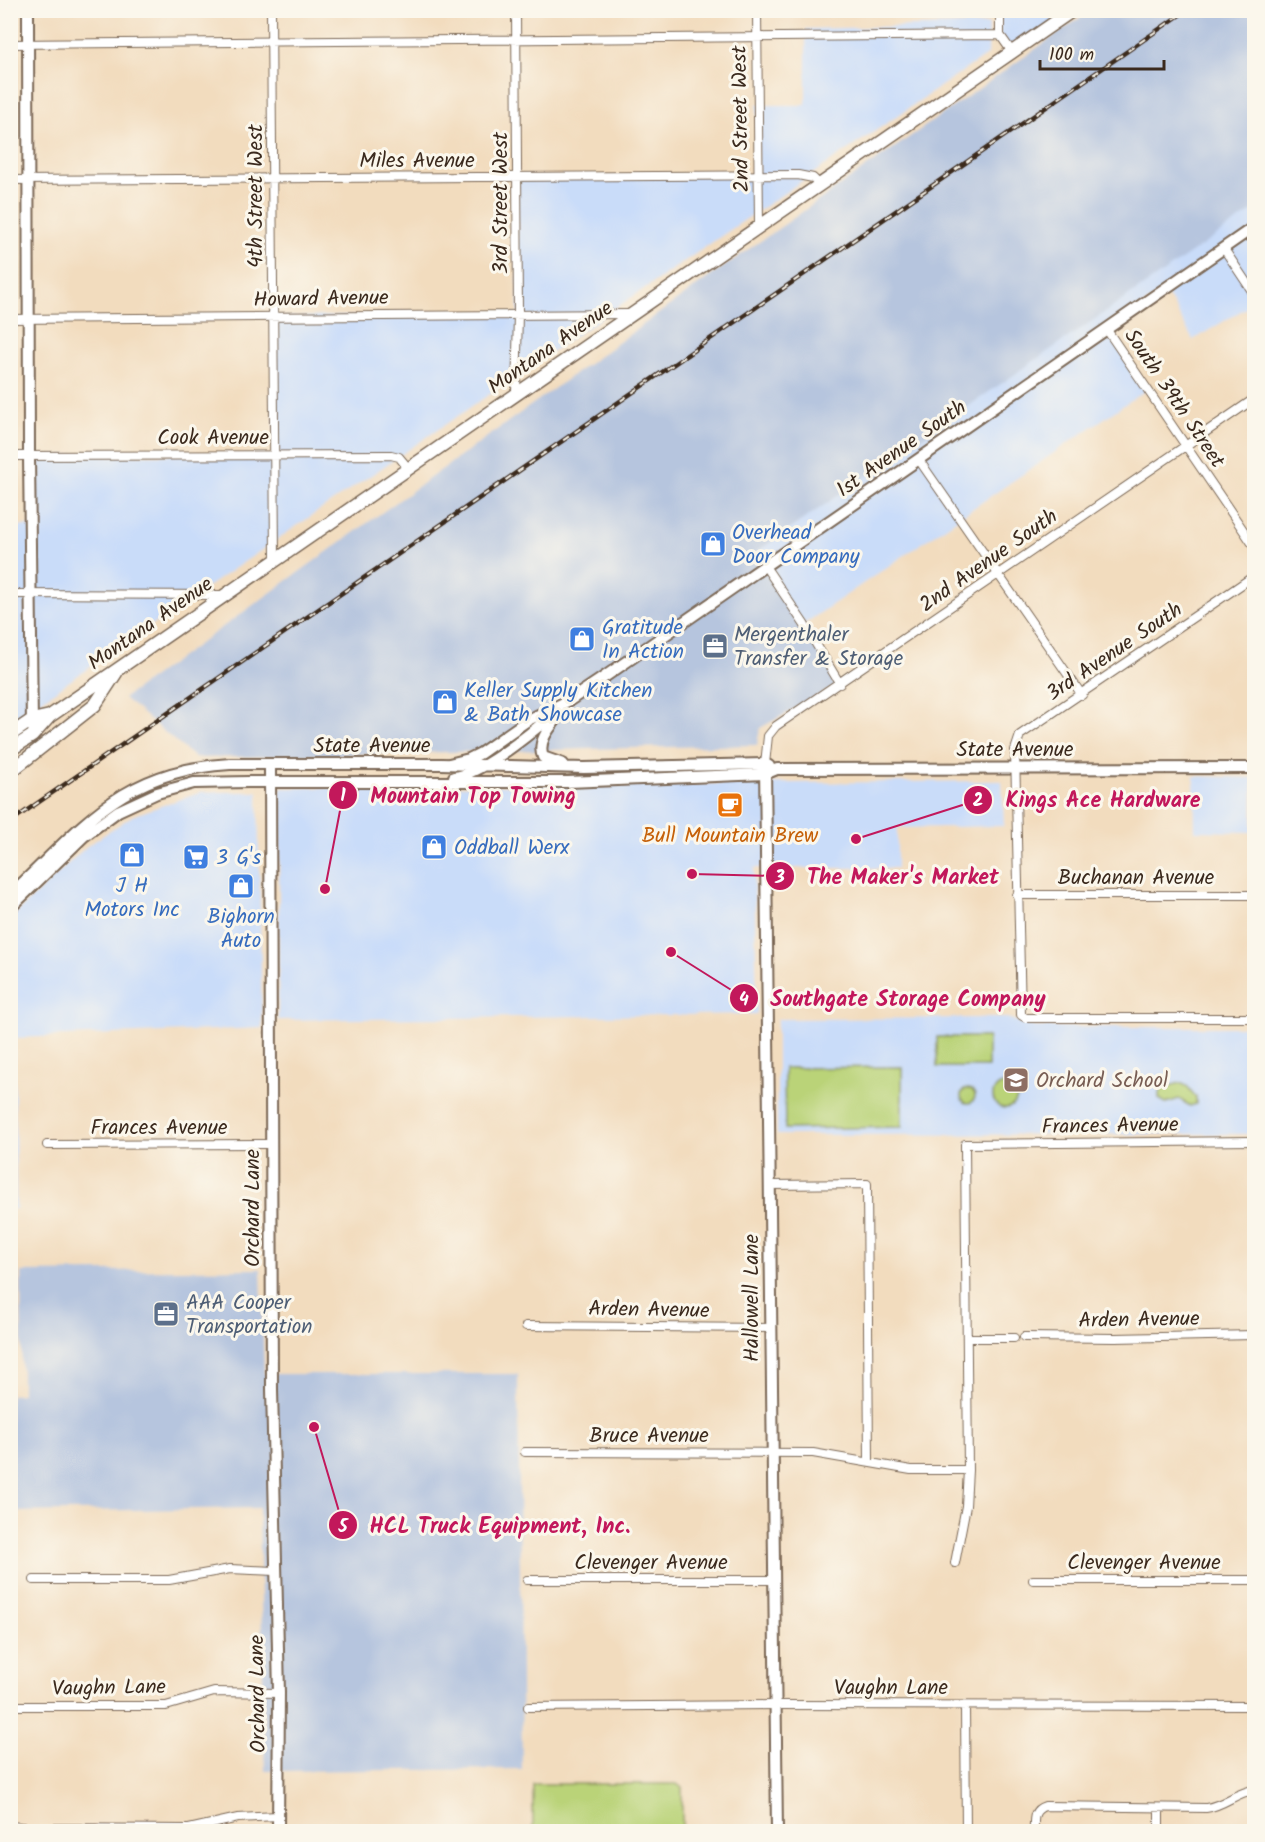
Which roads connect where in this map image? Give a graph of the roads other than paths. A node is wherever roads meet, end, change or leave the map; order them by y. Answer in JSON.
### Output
{"nodes":[{"id":1,"x":28,"y":10,"type":"edge"},
{"id":2,"x":271,"y":10,"type":"edge"},
{"id":3,"x":516,"y":10,"type":"edge"},
{"id":4,"x":757,"y":10,"type":"edge"},
{"id":5,"x":1000,"y":10,"type":"edge"},
{"id":6,"x":1072,"y":10,"type":"edge"},
{"id":7,"x":1000,"y":35,"type":"junction"},
{"id":8,"x":757,"y":37,"type":"junction"},
{"id":9,"x":516,"y":39,"type":"junction"},
{"id":10,"x":272,"y":42,"type":"junction"},
{"id":11,"x":10,"y":44,"type":"edge"},
{"id":12,"x":29,"y":44,"type":"junction"},
{"id":13,"x":1012,"y":52,"type":"junction"},
{"id":14,"x":758,"y":175,"type":"junction"},
{"id":15,"x":517,"y":178,"type":"junction"},
{"id":16,"x":273,"y":179,"type":"junction"},
{"id":17,"x":10,"y":180,"type":"edge"},
{"id":18,"x":29,"y":180,"type":"junction"},
{"id":19,"x":820,"y":185,"type":"junction"},
{"id":20,"x":759,"y":227,"type":"junction"},
{"id":21,"x":1254,"y":227,"type":"edge"},
{"id":22,"x":1224,"y":249,"type":"junction"},
{"id":23,"x":1254,"y":294,"type":"edge"},
{"id":24,"x":518,"y":314,"type":"junction"},
{"id":25,"x":633,"y":314,"type":"junction"},
{"id":26,"x":274,"y":317,"type":"junction"},
{"id":27,"x":10,"y":318,"type":"edge"},
{"id":28,"x":28,"y":318,"type":"junction"},
{"id":29,"x":1107,"y":330,"type":"junction"},
{"id":30,"x":516,"y":394,"type":"junction"},
{"id":31,"x":1254,"y":399,"type":"edge"},
{"id":32,"x":1186,"y":445,"type":"junction"},
{"id":33,"x":275,"y":455,"type":"junction"},
{"id":34,"x":10,"y":456,"type":"edge"},
{"id":35,"x":29,"y":456,"type":"junction"},
{"id":36,"x":919,"y":460,"type":"junction"},
{"id":37,"x":409,"y":469,"type":"junction"},
{"id":38,"x":1254,"y":546,"type":"edge"},
{"id":39,"x":275,"y":561,"type":"junction"},
{"id":40,"x":765,"y":566,"type":"junction"},
{"id":41,"x":997,"y":575,"type":"junction"},
{"id":42,"x":1254,"y":576,"type":"edge"},
{"id":43,"x":10,"y":594,"type":"edge"},
{"id":44,"x":31,"y":594,"type":"junction"},
{"id":45,"x":226,"y":595,"type":"junction"},
{"id":46,"x":124,"y":665,"type":"junction"},
{"id":47,"x":840,"y":684,"type":"junction"},
{"id":48,"x":1082,"y":695,"type":"junction"},
{"id":49,"x":570,"y":700,"type":"junction"},
{"id":50,"x":50,"y":716,"type":"junction"},
{"id":51,"x":32,"y":720,"type":"junction"},
{"id":52,"x":10,"y":735,"type":"edge"},
{"id":53,"x":32,"y":736,"type":"junction"},
{"id":54,"x":10,"y":750,"type":"edge"},
{"id":55,"x":270,"y":764,"type":"junction"},
{"id":56,"x":449,"y":764,"type":"junction"},
{"id":57,"x":483,"y":766,"type":"junction"},
{"id":58,"x":584,"y":768,"type":"junction"},
{"id":59,"x":1015,"y":768,"type":"junction"},
{"id":60,"x":1254,"y":768,"type":"edge"},
{"id":61,"x":765,"y":769,"type":"junction"},
{"id":62,"x":10,"y":772,"type":"edge"},
{"id":63,"x":357,"y":781,"type":"junction"},
{"id":64,"x":270,"y":782,"type":"junction"},
{"id":65,"x":10,"y":895,"type":"edge"},
{"id":66,"x":1017,"y":895,"type":"junction"},
{"id":67,"x":1254,"y":895,"type":"edge"},
{"id":68,"x":10,"y":908,"type":"edge"},
{"id":69,"x":1254,"y":1018,"type":"edge"},
{"id":70,"x":1254,"y":1141,"type":"edge"},
{"id":71,"x":271,"y":1144,"type":"junction"},
{"id":72,"x":47,"y":1145,"type":"dead end"},
{"id":73,"x":770,"y":1185,"type":"junction"},
{"id":74,"x":526,"y":1326,"type":"dead end"},
{"id":75,"x":771,"y":1328,"type":"junction"},
{"id":76,"x":1254,"y":1335,"type":"edge"},
{"id":77,"x":1024,"y":1337,"type":"dead end"},
{"id":78,"x":968,"y":1338,"type":"junction"},
{"id":79,"x":1014,"y":1338,"type":"dead end"},
{"id":80,"x":525,"y":1452,"type":"dead end"},
{"id":81,"x":773,"y":1453,"type":"junction"},
{"id":82,"x":869,"y":1462,"type":"junction"},
{"id":83,"x":968,"y":1470,"type":"junction"},
{"id":84,"x":955,"y":1563,"type":"dead end"},
{"id":85,"x":275,"y":1571,"type":"junction"},
{"id":86,"x":34,"y":1580,"type":"dead end"},
{"id":87,"x":527,"y":1580,"type":"dead end"},
{"id":88,"x":775,"y":1580,"type":"junction"},
{"id":89,"x":1034,"y":1580,"type":"dead end"},
{"id":90,"x":1254,"y":1580,"type":"edge"},
{"id":91,"x":279,"y":1693,"type":"junction"},
{"id":92,"x":775,"y":1705,"type":"junction"},
{"id":93,"x":10,"y":1706,"type":"edge"},
{"id":94,"x":965,"y":1706,"type":"junction"},
{"id":95,"x":1254,"y":1706,"type":"edge"},
{"id":96,"x":528,"y":1707,"type":"dead end"},
{"id":97,"x":1254,"y":1790,"type":"edge"},
{"id":98,"x":1159,"y":1808,"type":"junction"},
{"id":99,"x":278,"y":1816,"type":"junction"},
{"id":100,"x":10,"y":1826,"type":"edge"},
{"id":101,"x":278,"y":1832,"type":"edge"},
{"id":102,"x":777,"y":1832,"type":"edge"},
{"id":103,"x":966,"y":1832,"type":"edge"},
{"id":104,"x":1034,"y":1832,"type":"edge"},
{"id":105,"x":1159,"y":1832,"type":"edge"}],
"edges":[{"from":1,"to":12,"type":"street"},
{"from":2,"to":10,"type":"street","name":"4th Street West"},
{"from":3,"to":9,"type":"street","name":"3rd Street West"},
{"from":4,"to":8,"type":"street","name":"2nd Street West"},
{"from":5,"to":7,"type":"street"},
{"from":6,"to":13,"type":"main road","name":"Montana Avenue"},
{"from":7,"to":8,"type":"street"},
{"from":7,"to":13,"type":"street"},
{"from":8,"to":9,"type":"street"},
{"from":8,"to":14,"type":"street","name":"2nd Street West"},
{"from":9,"to":10,"type":"street"},
{"from":9,"to":15,"type":"street","name":"3rd Street West"},
{"from":10,"to":12,"type":"street"},
{"from":10,"to":16,"type":"street","name":"4th Street West"},
{"from":11,"to":12,"type":"street"},
{"from":12,"to":18,"type":"street"},
{"from":13,"to":19,"type":"main road","name":"Montana Avenue"},
{"from":14,"to":15,"type":"street","name":"Miles Avenue"},
{"from":14,"to":19,"type":"street","name":"Miles Avenue"},
{"from":14,"to":20,"type":"street","name":"2nd Street West"},
{"from":15,"to":16,"type":"street","name":"Miles Avenue"},
{"from":15,"to":24,"type":"street","name":"3rd Street West"},
{"from":16,"to":18,"type":"street","name":"Miles Avenue"},
{"from":16,"to":26,"type":"street","name":"4th Street West"},
{"from":17,"to":18,"type":"street","name":"Miles Avenue"},
{"from":18,"to":28,"type":"street"},
{"from":19,"to":20,"type":"main road","name":"Montana Avenue"},
{"from":20,"to":25,"type":"main road","name":"Montana Avenue"},
{"from":21,"to":22,"type":"street","name":"1st Avenue South"},
{"from":22,"to":23,"type":"street"},
{"from":22,"to":29,"type":"street","name":"1st Avenue South"},
{"from":24,"to":25,"type":"street","name":"Howard Avenue"},
{"from":24,"to":26,"type":"street","name":"Howard Avenue"},
{"from":24,"to":30,"type":"street","name":"3rd Street West"},
{"from":25,"to":30,"type":"main road","name":"Montana Avenue"},
{"from":26,"to":28,"type":"street","name":"Howard Avenue"},
{"from":26,"to":33,"type":"street","name":"4th Street West"},
{"from":27,"to":28,"type":"street","name":"Howard Avenue"},
{"from":28,"to":35,"type":"street"},
{"from":29,"to":32,"type":"street","name":"South 39th Street"},
{"from":29,"to":36,"type":"street","name":"1st Avenue South"},
{"from":30,"to":37,"type":"main road","name":"Montana Avenue"},
{"from":31,"to":32,"type":"street","name":"2nd Avenue South"},
{"from":32,"to":38,"type":"street","name":"South 39th Street"},
{"from":32,"to":41,"type":"street","name":"2nd Avenue South"},
{"from":33,"to":35,"type":"street","name":"Cook Avenue"},
{"from":33,"to":37,"type":"street","name":"Cook Avenue"},
{"from":33,"to":39,"type":"street","name":"4th Street West"},
{"from":34,"to":35,"type":"street","name":"Cook Avenue"},
{"from":35,"to":44,"type":"street"},
{"from":36,"to":40,"type":"street","name":"1st Avenue South"},
{"from":36,"to":41,"type":"street"},
{"from":37,"to":39,"type":"main road","name":"Montana Avenue"},
{"from":39,"to":45,"type":"main road","name":"Montana Avenue"},
{"from":40,"to":47,"type":"street"},
{"from":40,"to":49,"type":"street","name":"1st Avenue South"},
{"from":41,"to":47,"type":"street","name":"2nd Avenue South"},
{"from":41,"to":48,"type":"street"},
{"from":42,"to":48,"type":"street","name":"3rd Avenue South"},
{"from":43,"to":44,"type":"street"},
{"from":44,"to":45,"type":"street"},
{"from":44,"to":51,"type":"street"},
{"from":45,"to":46,"type":"main road","name":"Montana Avenue"},
{"from":46,"to":50,"type":"main road","name":"Montana Avenue"},
{"from":46,"to":62,"type":"main road"},
{"from":47,"to":61,"type":"street","name":"2nd Avenue South"},
{"from":48,"to":59,"type":"street","name":"3rd Avenue South"},
{"from":49,"to":56,"type":"street","name":"1st Avenue South"},
{"from":49,"to":57,"type":"street","name":"1st Avenue South"},
{"from":49,"to":58,"type":"street"},
{"from":50,"to":51,"type":"main road","name":"Montana Avenue"},
{"from":50,"to":53,"type":"main road","name":"Montana Avenue"},
{"from":51,"to":52,"type":"main road","name":"Montana Avenue"},
{"from":51,"to":53,"type":"street"},
{"from":53,"to":54,"type":"main road","name":"Montana Avenue"},
{"from":55,"to":56,"type":"street","name":"State Avenue"},
{"from":55,"to":64,"type":"street","name":"Orchard Lane"},
{"from":55,"to":65,"type":"street","name":"State Avenue"},
{"from":56,"to":57,"type":"street","name":"State Avenue"},
{"from":57,"to":58,"type":"street","name":"State Avenue"},
{"from":57,"to":63,"type":"street","name":"1st Avenue South"},
{"from":58,"to":61,"type":"street","name":"State Avenue"},
{"from":59,"to":60,"type":"street","name":"State Avenue"},
{"from":59,"to":61,"type":"street","name":"State Avenue"},
{"from":59,"to":66,"type":"street","name":"3rd Avenue South"},
{"from":61,"to":63,"type":"street","name":"State Avenue"},
{"from":61,"to":73,"type":"street","name":"Hallowell Lane"},
{"from":63,"to":64,"type":"street","name":"State Avenue"},
{"from":64,"to":68,"type":"street","name":"State Avenue"},
{"from":64,"to":71,"type":"street","name":"Orchard Lane"},
{"from":66,"to":67,"type":"street","name":"Buchanan Avenue"},
{"from":66,"to":69,"type":"street","name":"3rd Avenue South"},
{"from":70,"to":78,"type":"street","name":"Frances Avenue"},
{"from":71,"to":72,"type":"street","name":"Frances Avenue"},
{"from":71,"to":85,"type":"street","name":"Orchard Lane"},
{"from":73,"to":75,"type":"street","name":"Hallowell Lane"},
{"from":73,"to":82,"type":"street"},
{"from":74,"to":75,"type":"street","name":"Arden Avenue"},
{"from":75,"to":81,"type":"street","name":"Hallowell Lane"},
{"from":76,"to":77,"type":"street","name":"Arden Avenue"},
{"from":78,"to":79,"type":"street"},
{"from":78,"to":83,"type":"street"},
{"from":80,"to":81,"type":"street","name":"Bruce Avenue"},
{"from":81,"to":82,"type":"street","name":"Bruce Avenue"},
{"from":81,"to":88,"type":"street","name":"Hallowell Lane"},
{"from":82,"to":83,"type":"street","name":"Bruce Avenue"},
{"from":83,"to":84,"type":"street"},
{"from":85,"to":86,"type":"street"},
{"from":85,"to":91,"type":"street","name":"Orchard Lane"},
{"from":87,"to":88,"type":"street","name":"Clevenger Avenue"},
{"from":88,"to":92,"type":"street","name":"Hallowell Lane"},
{"from":89,"to":90,"type":"street","name":"Clevenger Avenue"},
{"from":91,"to":93,"type":"street","name":"Vaughn Lane"},
{"from":91,"to":99,"type":"street","name":"Orchard Lane"},
{"from":92,"to":94,"type":"street","name":"Vaughn Lane"},
{"from":92,"to":96,"type":"street","name":"Vaughn Lane"},
{"from":92,"to":102,"type":"street","name":"Hallowell Lane"},
{"from":94,"to":95,"type":"street","name":"Vaughn Lane"},
{"from":94,"to":103,"type":"street"},
{"from":97,"to":98,"type":"street"},
{"from":98,"to":104,"type":"street"},
{"from":98,"to":105,"type":"street"},
{"from":99,"to":100,"type":"street"},
{"from":99,"to":101,"type":"street","name":"Orchard Lane"}]}
